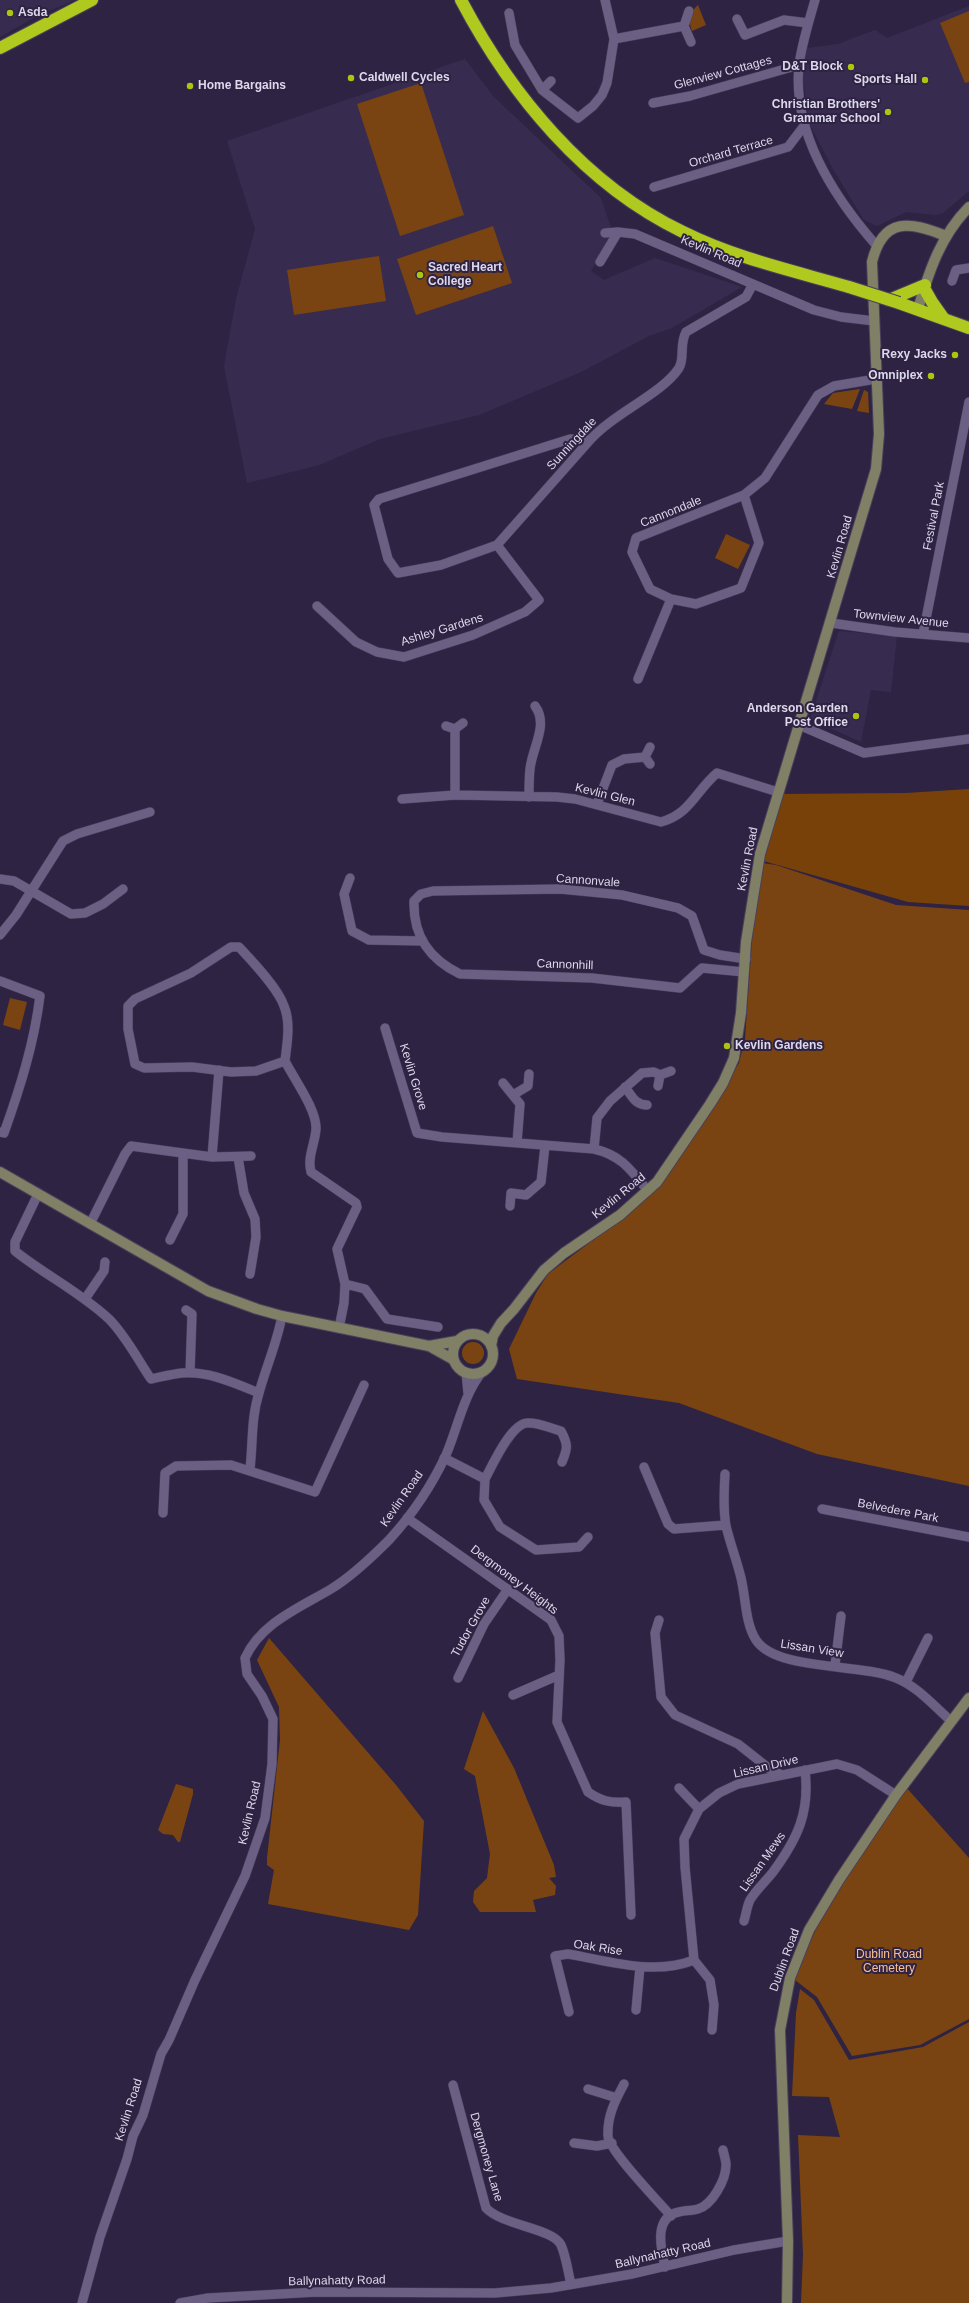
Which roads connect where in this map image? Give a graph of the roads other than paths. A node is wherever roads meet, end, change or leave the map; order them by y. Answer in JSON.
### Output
{"nodes":[{"id":1,"x":92,"y":0,"type":"edge"},
{"id":2,"x":461,"y":0,"type":"edge"},
{"id":3,"x":605,"y":0,"type":"edge"},
{"id":4,"x":815,"y":0,"type":"edge"},
{"id":5,"x":689,"y":11,"type":"dead end"},
{"id":6,"x":509,"y":13,"type":"dead end"},
{"id":7,"x":737,"y":19,"type":"dead end"},
{"id":8,"x":808,"y":23,"type":"junction"},
{"id":9,"x":686,"y":29,"type":"junction"},
{"id":10,"x":614,"y":39,"type":"junction"},
{"id":11,"x":691,"y":42,"type":"dead end"},
{"id":12,"x":0,"y":48,"type":"edge"},
{"id":13,"x":799,"y":65,"type":"junction"},
{"id":14,"x":551,"y":81,"type":"dead end"},
{"id":15,"x":542,"y":90,"type":"junction"},
{"id":16,"x":653,"y":103,"type":"dead end"},
{"id":17,"x":804,"y":126,"type":"junction"},
{"id":18,"x":654,"y":187,"type":"dead end"},
{"id":19,"x":969,"y":207,"type":"edge"},
{"id":20,"x":618,"y":232,"type":"junction"},
{"id":21,"x":605,"y":233,"type":"dead end"},
{"id":22,"x":946,"y":236,"type":"junction"},
{"id":23,"x":876,"y":245,"type":"junction"},
{"id":24,"x":600,"y":262,"type":"dead end"},
{"id":25,"x":969,"y":268,"type":"edge"},
{"id":26,"x":952,"y":281,"type":"dead end"},
{"id":27,"x":753,"y":284,"type":"junction"},
{"id":28,"x":925,"y":286,"type":"junction"},
{"id":29,"x":897,"y":299,"type":"junction"},
{"id":30,"x":918,"y":309,"type":"junction"},
{"id":31,"x":944,"y":319,"type":"junction"},
{"id":32,"x":874,"y":321,"type":"junction"},
{"id":33,"x":969,"y":328,"type":"edge"},
{"id":34,"x":876,"y":379,"type":"junction"},
{"id":35,"x":969,"y":402,"type":"edge"},
{"id":36,"x":590,"y":440,"type":"junction"},
{"id":37,"x":744,"y":496,"type":"junction"},
{"id":38,"x":497,"y":545,"type":"junction"},
{"id":39,"x":670,"y":599,"type":"junction"},
{"id":40,"x":317,"y":606,"type":"dead end"},
{"id":41,"x":831,"y":623,"type":"junction"},
{"id":42,"x":923,"y":634,"type":"junction"},
{"id":43,"x":969,"y":638,"type":"edge"},
{"id":44,"x":638,"y":679,"type":"dead end"},
{"id":45,"x":535,"y":706,"type":"dead end"},
{"id":46,"x":463,"y":723,"type":"dead end"},
{"id":47,"x":799,"y":725,"type":"junction"},
{"id":48,"x":969,"y":739,"type":"edge"},
{"id":49,"x":650,"y":747,"type":"dead end"},
{"id":50,"x":778,"y":792,"type":"junction"},
{"id":51,"x":455,"y":795,"type":"junction"},
{"id":52,"x":529,"y":797,"type":"junction"},
{"id":53,"x":402,"y":800,"type":"dead end"},
{"id":54,"x":597,"y":804,"type":"junction"},
{"id":55,"x":150,"y":812,"type":"dead end"},
{"id":56,"x":350,"y":878,"type":"dead end"},
{"id":57,"x":0,"y":879,"type":"edge"},
{"id":58,"x":123,"y":889,"type":"dead end"},
{"id":59,"x":31,"y":892,"type":"junction"},
{"id":60,"x":414,"y":911,"type":"joint"},
{"id":61,"x":0,"y":935,"type":"edge"},
{"id":62,"x":422,"y":941,"type":"junction"},
{"id":63,"x":746,"y":959,"type":"junction"},
{"id":64,"x":744,"y":972,"type":"junction"},
{"id":65,"x":0,"y":981,"type":"edge"},
{"id":66,"x":385,"y":1028,"type":"dead end"},
{"id":67,"x":285,"y":1061,"type":"junction"},
{"id":68,"x":219,"y":1070,"type":"junction"},
{"id":69,"x":671,"y":1071,"type":"dead end"},
{"id":70,"x":529,"y":1074,"type":"dead end"},
{"id":71,"x":660,"y":1075,"type":"junction"},
{"id":72,"x":503,"y":1083,"type":"dead end"},
{"id":73,"x":658,"y":1086,"type":"dead end"},
{"id":74,"x":625,"y":1087,"type":"junction"},
{"id":75,"x":513,"y":1095,"type":"junction"},
{"id":76,"x":647,"y":1105,"type":"dead end"},
{"id":77,"x":0,"y":1132,"type":"edge"},
{"id":78,"x":518,"y":1144,"type":"junction"},
{"id":79,"x":545,"y":1146,"type":"junction"},
{"id":80,"x":594,"y":1149,"type":"junction"},
{"id":81,"x":183,"y":1155,"type":"junction"},
{"id":82,"x":251,"y":1156,"type":"dead end"},
{"id":83,"x":212,"y":1157,"type":"junction"},
{"id":84,"x":238,"y":1157,"type":"junction"},
{"id":85,"x":0,"y":1172,"type":"edge"},
{"id":86,"x":648,"y":1191,"type":"junction"},
{"id":87,"x":38,"y":1194,"type":"junction"},
{"id":88,"x":510,"y":1206,"type":"dead end"},
{"id":89,"x":90,"y":1224,"type":"junction"},
{"id":90,"x":170,"y":1240,"type":"dead end"},
{"id":91,"x":104,"y":1262,"type":"dead end"},
{"id":92,"x":250,"y":1274,"type":"dead end"},
{"id":93,"x":345,"y":1284,"type":"junction"},
{"id":94,"x":85,"y":1299,"type":"junction"},
{"id":95,"x":186,"y":1310,"type":"dead end"},
{"id":96,"x":282,"y":1316,"type":"junction"},
{"id":97,"x":501,"y":1323,"type":"junction"},
{"id":98,"x":438,"y":1327,"type":"dead end"},
{"id":99,"x":339,"y":1328,"type":"junction"},
{"id":100,"x":476,"y":1334,"type":"junction"},
{"id":101,"x":457,"y":1341,"type":"junction"},
{"id":102,"x":430,"y":1346,"type":"junction"},
{"id":103,"x":491,"y":1346,"type":"junction"},
{"id":104,"x":454,"y":1360,"type":"junction"},
{"id":105,"x":482,"y":1372,"type":"junction"},
{"id":106,"x":190,"y":1373,"type":"junction"},
{"id":107,"x":466,"y":1373,"type":"junction"},
{"id":108,"x":364,"y":1385,"type":"dead end"},
{"id":109,"x":259,"y":1393,"type":"junction"},
{"id":110,"x":468,"y":1394,"type":"junction"},
{"id":111,"x":444,"y":1458,"type":"junction"},
{"id":112,"x":562,"y":1462,"type":"dead end"},
{"id":113,"x":644,"y":1468,"type":"dead end"},
{"id":114,"x":250,"y":1469,"type":"junction"},
{"id":115,"x":725,"y":1474,"type":"dead end"},
{"id":116,"x":485,"y":1478,"type":"junction"},
{"id":117,"x":822,"y":1509,"type":"dead end"},
{"id":118,"x":163,"y":1514,"type":"dead end"},
{"id":119,"x":407,"y":1518,"type":"junction"},
{"id":120,"x":726,"y":1525,"type":"junction"},
{"id":121,"x":588,"y":1537,"type":"dead end"},
{"id":122,"x":969,"y":1537,"type":"edge"},
{"id":123,"x":508,"y":1589,"type":"junction"},
{"id":124,"x":840,"y":1616,"type":"dead end"},
{"id":125,"x":658,"y":1620,"type":"dead end"},
{"id":126,"x":928,"y":1638,"type":"dead end"},
{"id":127,"x":834,"y":1666,"type":"junction"},
{"id":128,"x":559,"y":1675,"type":"junction"},
{"id":129,"x":458,"y":1678,"type":"dead end"},
{"id":130,"x":906,"y":1682,"type":"junction"},
{"id":131,"x":513,"y":1695,"type":"dead end"},
{"id":132,"x":969,"y":1698,"type":"edge"},
{"id":133,"x":951,"y":1721,"type":"junction"},
{"id":134,"x":805,"y":1770,"type":"junction"},
{"id":135,"x":782,"y":1775,"type":"junction"},
{"id":136,"x":679,"y":1788,"type":"dead end"},
{"id":137,"x":896,"y":1795,"type":"junction"},
{"id":138,"x":699,"y":1809,"type":"junction"},
{"id":139,"x":631,"y":1915,"type":"dead end"},
{"id":140,"x":744,"y":1921,"type":"dead end"},
{"id":141,"x":694,"y":1960,"type":"junction"},
{"id":142,"x":640,"y":1967,"type":"junction"},
{"id":143,"x":636,"y":2010,"type":"dead end"},
{"id":144,"x":570,"y":2012,"type":"dead end"},
{"id":145,"x":712,"y":2030,"type":"dead end"},
{"id":146,"x":624,"y":2084,"type":"dead end"},
{"id":147,"x":453,"y":2085,"type":"dead end"},
{"id":148,"x":588,"y":2089,"type":"dead end"},
{"id":149,"x":617,"y":2098,"type":"junction"},
{"id":150,"x":574,"y":2143,"type":"dead end"},
{"id":151,"x":612,"y":2144,"type":"junction"},
{"id":152,"x":723,"y":2150,"type":"dead end"},
{"id":153,"x":671,"y":2216,"type":"junction"},
{"id":154,"x":788,"y":2241,"type":"junction"},
{"id":155,"x":665,"y":2267,"type":"junction"},
{"id":156,"x":571,"y":2284,"type":"junction"},
{"id":157,"x":495,"y":2293,"type":"junction"},
{"id":158,"x":82,"y":2303,"type":"edge"},
{"id":159,"x":180,"y":2303,"type":"edge"},
{"id":160,"x":495,"y":2303,"type":"edge"},
{"id":161,"x":787,"y":2303,"type":"edge"}],
"edges":[{"from":1,"to":12,"type":"highway"},
{"from":2,"to":29,"type":"highway","bridge":true},
{"from":3,"to":10,"type":"street"},
{"from":4,"to":8,"type":"street"},
{"from":5,"to":9,"type":"street"},
{"from":6,"to":15,"type":"street"},
{"from":7,"to":8,"type":"street"},
{"from":8,"to":13,"type":"street"},
{"from":9,"to":10,"type":"street"},
{"from":9,"to":11,"type":"street"},
{"from":10,"to":15,"type":"street"},
{"from":13,"to":16,"type":"street","name":"Glenview Cottages"},
{"from":13,"to":17,"type":"street"},
{"from":14,"to":15,"type":"street"},
{"from":17,"to":18,"type":"street","name":"Orchard Terrace"},
{"from":17,"to":23,"type":"street"},
{"from":19,"to":22,"type":"street"},
{"from":20,"to":21,"type":"street","name":"Kevlin Road"},
{"from":20,"to":24,"type":"street"},
{"from":20,"to":27,"type":"street","name":"Kevlin Road"},
{"from":22,"to":23,"type":"street"},
{"from":22,"to":28,"type":"street"},
{"from":23,"to":32,"type":"street","name":"Kevlin Road"},
{"from":25,"to":26,"type":"street"},
{"from":27,"to":32,"type":"street","name":"Kevlin Road"},
{"from":27,"to":36,"type":"street","name":"Sunningdale"},
{"from":28,"to":29,"type":"highway"},
{"from":28,"to":30,"type":"street"},
{"from":28,"to":31,"type":"highway"},
{"from":29,"to":30,"type":"highway"},
{"from":30,"to":31,"type":"highway"},
{"from":31,"to":33,"type":"highway"},
{"from":32,"to":34,"type":"street","name":"Kevlin Road"},
{"from":34,"to":37,"type":"street","name":"Cannondale"},
{"from":34,"to":41,"type":"street","name":"Kevlin Road"},
{"from":35,"to":42,"type":"street","name":"Festival Park"},
{"from":36,"to":38,"type":"street","name":"Sunningdale"},
{"from":36,"to":38,"type":"street","name":"Sunningdale"},
{"from":37,"to":39,"type":"street","name":"Cannondale"},
{"from":37,"to":39,"type":"street","name":"Cannondale"},
{"from":38,"to":40,"type":"street","name":"Ashley Gardens"},
{"from":39,"to":44,"type":"street"},
{"from":41,"to":42,"type":"street","name":"Townview Avenue"},
{"from":41,"to":47,"type":"street","name":"Kevlin Road"},
{"from":42,"to":43,"type":"street","name":"Townview Avenue"},
{"from":45,"to":52,"type":"street"},
{"from":46,"to":51,"type":"street"},
{"from":47,"to":48,"type":"street"},
{"from":47,"to":50,"type":"street","name":"Kevlin Road"},
{"from":49,"to":54,"type":"street"},
{"from":50,"to":54,"type":"street","name":"Kevlin Glen"},
{"from":50,"to":63,"type":"street","name":"Kevlin Road"},
{"from":51,"to":52,"type":"street","name":"Kevlin Glen"},
{"from":51,"to":53,"type":"street","name":"Kevlin Glen"},
{"from":52,"to":54,"type":"street","name":"Kevlin Glen"},
{"from":55,"to":59,"type":"street"},
{"from":56,"to":62,"type":"street"},
{"from":57,"to":59,"type":"street"},
{"from":58,"to":59,"type":"street"},
{"from":59,"to":61,"type":"street"},
{"from":60,"to":62,"type":"street","name":"Cannonhill"},
{"from":60,"to":63,"type":"street","name":"Cannonvale"},
{"from":62,"to":64,"type":"street","name":"Cannonhill"},
{"from":63,"to":64,"type":"street","name":"Kevlin Road"},
{"from":64,"to":86,"type":"street","name":"Kevlin Road"},
{"from":65,"to":77,"type":"street"},
{"from":66,"to":78,"type":"street","name":"Kevlin Grove"},
{"from":67,"to":68,"type":"street"},
{"from":67,"to":68,"type":"street"},
{"from":67,"to":93,"type":"street"},
{"from":68,"to":83,"type":"street"},
{"from":69,"to":71,"type":"street"},
{"from":70,"to":75,"type":"street"},
{"from":71,"to":73,"type":"street"},
{"from":71,"to":74,"type":"street"},
{"from":72,"to":75,"type":"street"},
{"from":74,"to":76,"type":"street"},
{"from":74,"to":80,"type":"street"},
{"from":75,"to":78,"type":"street"},
{"from":78,"to":79,"type":"street"},
{"from":79,"to":80,"type":"street"},
{"from":79,"to":88,"type":"street"},
{"from":80,"to":86,"type":"street"},
{"from":81,"to":83,"type":"street"},
{"from":81,"to":89,"type":"street"},
{"from":81,"to":90,"type":"street"},
{"from":82,"to":84,"type":"street"},
{"from":83,"to":84,"type":"street"},
{"from":84,"to":92,"type":"street"},
{"from":85,"to":87,"type":"street"},
{"from":86,"to":97,"type":"street","name":"Kevlin Road"},
{"from":87,"to":89,"type":"street"},
{"from":87,"to":94,"type":"street"},
{"from":89,"to":96,"type":"street"},
{"from":91,"to":94,"type":"street"},
{"from":93,"to":98,"type":"street"},
{"from":93,"to":99,"type":"street"},
{"from":94,"to":106,"type":"street"},
{"from":95,"to":106,"type":"street"},
{"from":96,"to":99,"type":"street"},
{"from":96,"to":109,"type":"street"},
{"from":97,"to":100,"type":"street","name":"Kevlin Road"},
{"from":97,"to":103,"type":"street","name":"Kevlin Road"},
{"from":99,"to":102,"type":"street"},
{"from":100,"to":101,"type":"street"},
{"from":100,"to":103,"type":"street"},
{"from":101,"to":102,"type":"street"},
{"from":101,"to":104,"type":"street"},
{"from":102,"to":104,"type":"street"},
{"from":103,"to":105,"type":"street"},
{"from":104,"to":107,"type":"street"},
{"from":105,"to":107,"type":"street"},
{"from":105,"to":110,"type":"street","name":"Kevlin Road"},
{"from":106,"to":109,"type":"street"},
{"from":107,"to":110,"type":"street","name":"Kevlin Road"},
{"from":108,"to":114,"type":"street"},
{"from":109,"to":114,"type":"street"},
{"from":110,"to":111,"type":"street","name":"Kevlin Road"},
{"from":111,"to":116,"type":"street"},
{"from":111,"to":119,"type":"street","name":"Kevlin Road"},
{"from":112,"to":116,"type":"street"},
{"from":113,"to":120,"type":"street"},
{"from":114,"to":118,"type":"street"},
{"from":115,"to":120,"type":"street","name":"Lissan View"},
{"from":116,"to":121,"type":"street"},
{"from":117,"to":122,"type":"street","name":"Belvedere Park"},
{"from":119,"to":123,"type":"street","name":"Dergmoney Heights"},
{"from":119,"to":158,"type":"street","name":"Kevlin Road"},
{"from":120,"to":127,"type":"street","name":"Lissan View"},
{"from":123,"to":128,"type":"street","name":"Dergmoney Heights"},
{"from":123,"to":129,"type":"street","name":"Tudor Grove"},
{"from":124,"to":127,"type":"street"},
{"from":125,"to":135,"type":"street"},
{"from":126,"to":130,"type":"street"},
{"from":127,"to":130,"type":"street","name":"Lissan View"},
{"from":128,"to":131,"type":"street"},
{"from":128,"to":139,"type":"street","name":"Dergmoney Heights"},
{"from":130,"to":133,"type":"street","name":"Lissan View"},
{"from":132,"to":133,"type":"street","name":"Dublin Road"},
{"from":133,"to":137,"type":"street","name":"Dublin Road"},
{"from":134,"to":135,"type":"street","name":"Lissan Drive"},
{"from":134,"to":137,"type":"street","name":"Lissan Drive"},
{"from":134,"to":140,"type":"street","name":"Lissan Mews"},
{"from":135,"to":138,"type":"street","name":"Lissan Drive"},
{"from":136,"to":138,"type":"street"},
{"from":137,"to":154,"type":"street","name":"Dublin Road"},
{"from":138,"to":141,"type":"street","name":"Lissan Drive"},
{"from":141,"to":142,"type":"street","name":"Oak Rise"},
{"from":141,"to":145,"type":"street"},
{"from":142,"to":143,"type":"street"},
{"from":142,"to":144,"type":"street","name":"Oak Rise"},
{"from":146,"to":149,"type":"street"},
{"from":147,"to":156,"type":"street","name":"Dergmoney Lane"},
{"from":148,"to":149,"type":"street"},
{"from":149,"to":151,"type":"street"},
{"from":150,"to":151,"type":"street"},
{"from":151,"to":153,"type":"street"},
{"from":152,"to":153,"type":"street"},
{"from":153,"to":155,"type":"street"},
{"from":154,"to":155,"type":"street","name":"Ballynahatty Road"},
{"from":154,"to":161,"type":"street","name":"Dublin Road"},
{"from":155,"to":156,"type":"street","name":"Ballynahatty Road"},
{"from":156,"to":157,"type":"street","name":"Ballynahatty Road"},
{"from":157,"to":159,"type":"street","name":"Ballynahatty Road"},
{"from":157,"to":160,"type":"street"}]}
